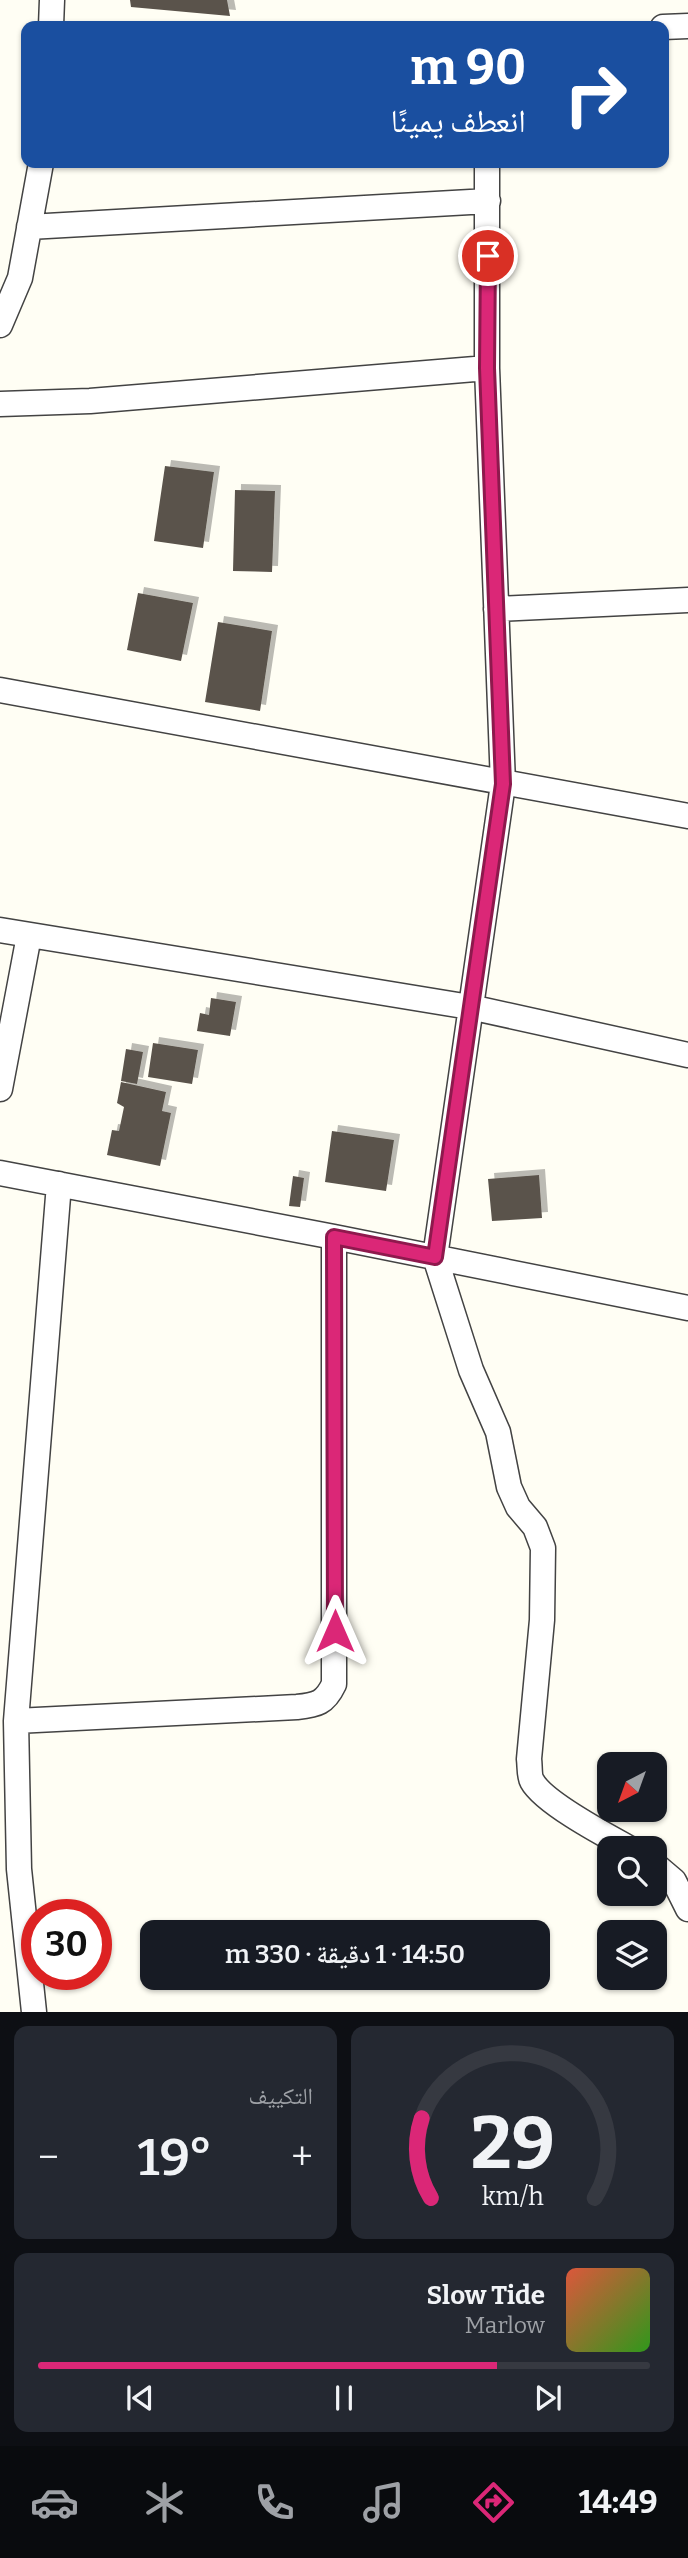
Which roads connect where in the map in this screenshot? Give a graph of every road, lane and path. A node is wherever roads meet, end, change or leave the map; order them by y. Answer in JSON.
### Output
{"nodes":[{"id":1,"x":52,"y":0,"type":"edge"},
{"id":2,"x":51,"y":21,"type":"edge"},
{"id":3,"x":688,"y":26,"type":"edge"},
{"id":4,"x":669,"y":27,"type":"edge"},
{"id":5,"x":40,"y":168,"type":"edge"},
{"id":6,"x":487,"y":168,"type":"edge"},
{"id":7,"x":488,"y":201,"type":"junction"},
{"id":8,"x":29,"y":228,"type":"junction"},
{"id":9,"x":0,"y":325,"type":"edge"},
{"id":10,"x":487,"y":368,"type":"junction"},
{"id":11,"x":0,"y":404,"type":"edge"},
{"id":12,"x":688,"y":600,"type":"edge"},
{"id":13,"x":496,"y":609,"type":"junction"},
{"id":14,"x":0,"y":690,"type":"edge"},
{"id":15,"x":503,"y":784,"type":"junction"},
{"id":16,"x":688,"y":816,"type":"edge"},
{"id":17,"x":0,"y":930,"type":"edge"},
{"id":18,"x":28,"y":941,"type":"dead end"},
{"id":19,"x":470,"y":1007,"type":"junction"},
{"id":20,"x":688,"y":1055,"type":"edge"},
{"id":21,"x":0,"y":1088,"type":"edge"},
{"id":22,"x":0,"y":1173,"type":"edge"},
{"id":23,"x":59,"y":1184,"type":"junction"},
{"id":24,"x":334,"y":1237,"type":"junction"},
{"id":25,"x":435,"y":1257,"type":"junction"},
{"id":26,"x":688,"y":1308,"type":"edge"},
{"id":27,"x":16,"y":1721,"type":"junction"},
{"id":28,"x":607,"y":1836,"type":"edge"},
{"id":29,"x":667,"y":1875,"type":"edge"},
{"id":30,"x":688,"y":1909,"type":"edge"},
{"id":31,"x":34,"y":2012,"type":"edge"}],
"edges":[{"from":1,"to":2,"type":"street"},
{"from":3,"to":4,"type":"street"},
{"from":5,"to":8,"type":"street"},
{"from":6,"to":7,"type":"street"},
{"from":7,"to":8,"type":"street"},
{"from":7,"to":10,"type":"street"},
{"from":8,"to":9,"type":"street"},
{"from":10,"to":11,"type":"street"},
{"from":10,"to":13,"type":"street"},
{"from":12,"to":13,"type":"street"},
{"from":13,"to":15,"type":"street"},
{"from":14,"to":15,"type":"street"},
{"from":15,"to":16,"type":"street"},
{"from":15,"to":19,"type":"street"},
{"from":17,"to":19,"type":"street"},
{"from":18,"to":21,"type":"street"},
{"from":19,"to":20,"type":"street"},
{"from":19,"to":25,"type":"street"},
{"from":22,"to":23,"type":"street"},
{"from":23,"to":24,"type":"street"},
{"from":23,"to":27,"type":"street"},
{"from":24,"to":25,"type":"street"},
{"from":24,"to":27,"type":"street"},
{"from":25,"to":26,"type":"street"},
{"from":25,"to":28,"type":"street"},
{"from":27,"to":31,"type":"street"},
{"from":29,"to":30,"type":"street"}]}
